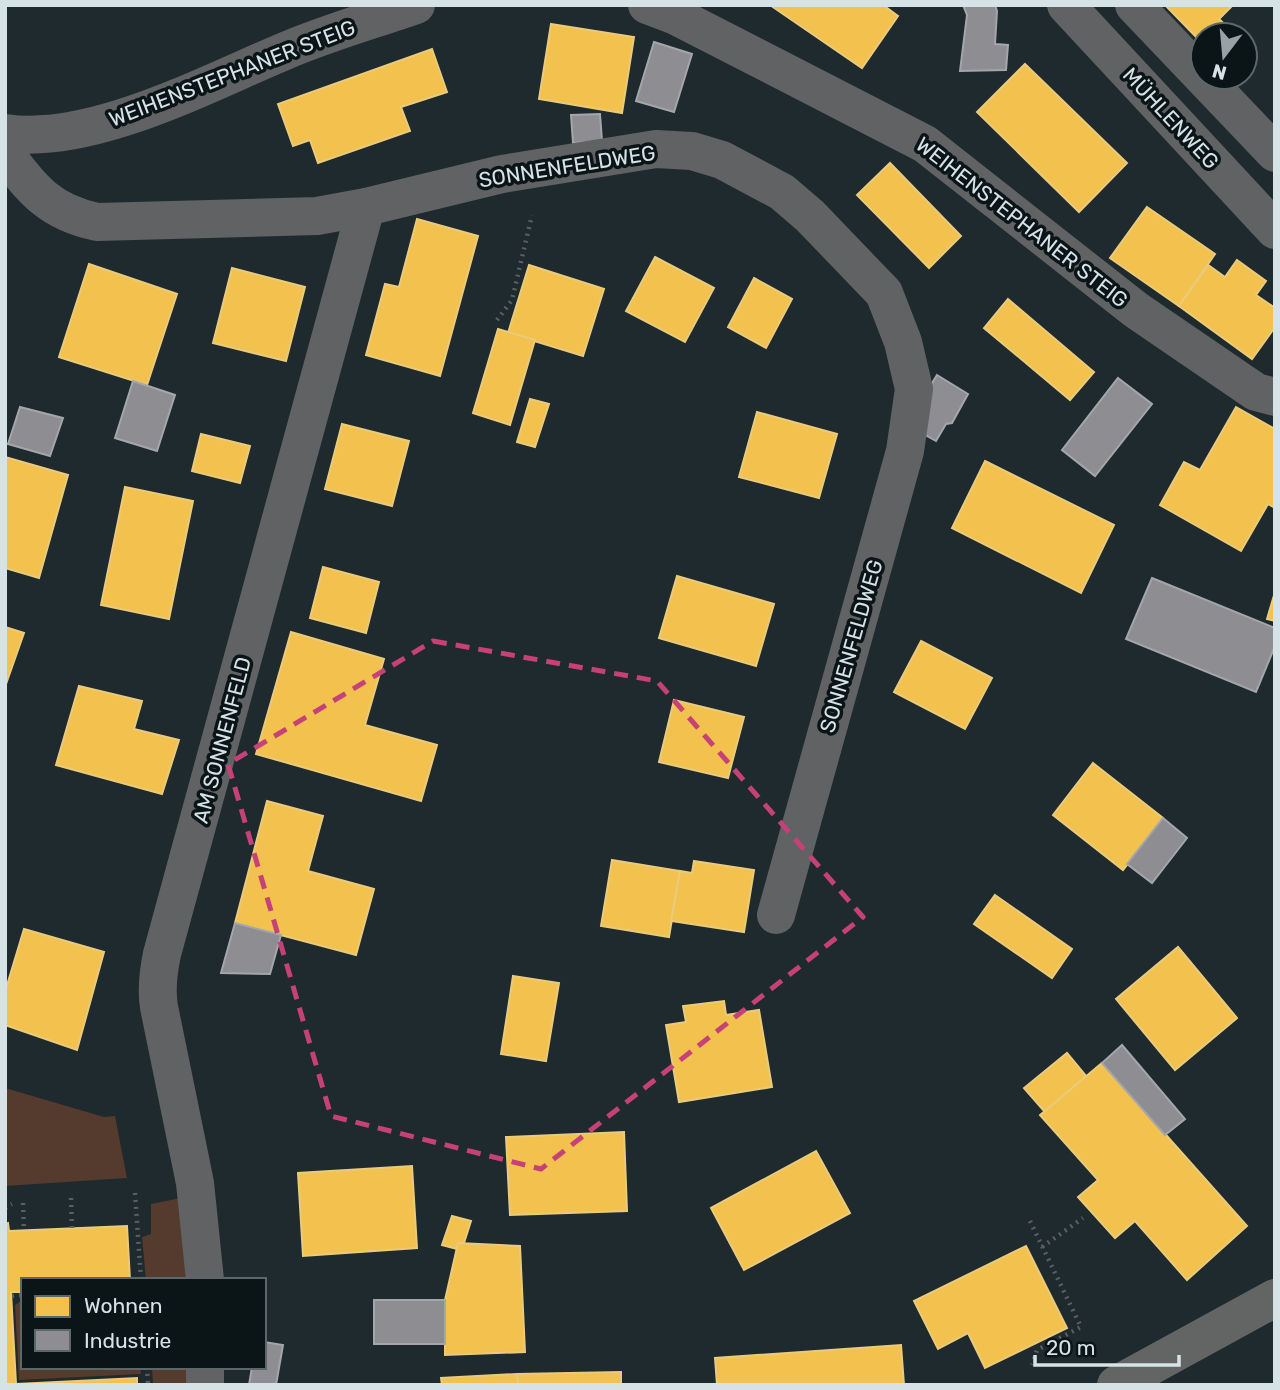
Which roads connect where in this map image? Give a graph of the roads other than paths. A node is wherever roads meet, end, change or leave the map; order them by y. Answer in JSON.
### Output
{"nodes":[{"id":1,"x":416,"y":5,"type":"edge"},
{"id":2,"x":647,"y":5,"type":"edge"},
{"id":3,"x":1066,"y":5,"type":"edge"},
{"id":4,"x":1134,"y":5,"type":"edge"},
{"id":5,"x":5,"y":133,"type":"edge"},
{"id":6,"x":5,"y":153,"type":"edge"},
{"id":7,"x":1275,"y":153,"type":"edge"},
{"id":8,"x":366,"y":207,"type":"junction"},
{"id":9,"x":1275,"y":230,"type":"edge"},
{"id":10,"x":1275,"y":397,"type":"edge"},
{"id":11,"x":776,"y":915,"type":"dead end"},
{"id":12,"x":205,"y":1278,"type":"edge"},
{"id":13,"x":1275,"y":1298,"type":"edge"},
{"id":14,"x":1116,"y":1385,"type":"edge"}],
"edges":[{"from":1,"to":5,"type":"street","name":"WEIHENSTEPHANER STEIG"},
{"from":2,"to":10,"type":"street","name":"WEIHENSTEPHANER STEIG"},
{"from":3,"to":9,"type":"street","name":"MÜHLENWEG"},
{"from":4,"to":7,"type":"street"},
{"from":6,"to":8,"type":"street","name":"SONNENFELDWEG"},
{"from":8,"to":11,"type":"street","name":"SONNENFELDWEG"},
{"from":8,"to":12,"type":"street","name":"AM SONNENFELD"},
{"from":13,"to":14,"type":"main road"}]}
